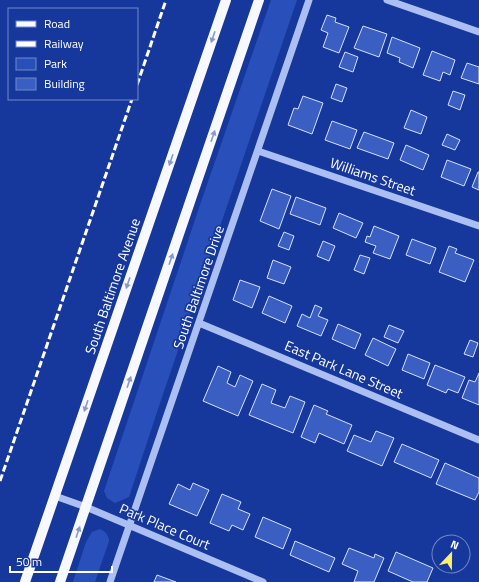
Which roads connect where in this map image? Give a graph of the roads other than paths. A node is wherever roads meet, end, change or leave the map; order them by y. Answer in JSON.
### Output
{"nodes":[{"id":1,"x":226,"y":0,"type":"edge"},
{"id":2,"x":259,"y":0,"type":"edge"},
{"id":3,"x":309,"y":0,"type":"edge"},
{"id":4,"x":387,"y":0,"type":"edge"},
{"id":5,"x":479,"y":32,"type":"edge"},
{"id":6,"x":258,"y":151,"type":"junction"},
{"id":7,"x":479,"y":226,"type":"edge"},
{"id":8,"x":199,"y":323,"type":"junction"},
{"id":9,"x":479,"y":440,"type":"edge"},
{"id":10,"x":55,"y":496,"type":"junction"},
{"id":11,"x":86,"y":507,"type":"junction"},
{"id":12,"x":129,"y":525,"type":"junction"},
{"id":13,"x":25,"y":582,"type":"edge"},
{"id":14,"x":60,"y":582,"type":"edge"},
{"id":15,"x":110,"y":582,"type":"edge"},
{"id":16,"x":263,"y":582,"type":"edge"}],
"edges":[{"from":1,"to":10,"type":"main road","name":"South Baltimore Avenue","one_way":true},
{"from":11,"to":2,"type":"main road","one_way":true},
{"from":3,"to":6,"type":"street","name":"South Baltimore Drive"},
{"from":4,"to":5,"type":"street"},
{"from":6,"to":7,"type":"street","name":"Williams Street"},
{"from":6,"to":8,"type":"street","name":"South Baltimore Drive"},
{"from":8,"to":9,"type":"street","name":"East Park Lane Street"},
{"from":8,"to":12,"type":"street","name":"South Baltimore Drive"},
{"from":10,"to":11,"type":"street","name":"Park Place Court"},
{"from":10,"to":13,"type":"main road","name":"South Baltimore Avenue"},
{"from":11,"to":12,"type":"street","name":"Park Place Court"},
{"from":14,"to":11,"type":"main road","one_way":true},
{"from":12,"to":15,"type":"street","name":"South Baltimore Drive"},
{"from":12,"to":16,"type":"street","name":"Park Place Court"}]}
